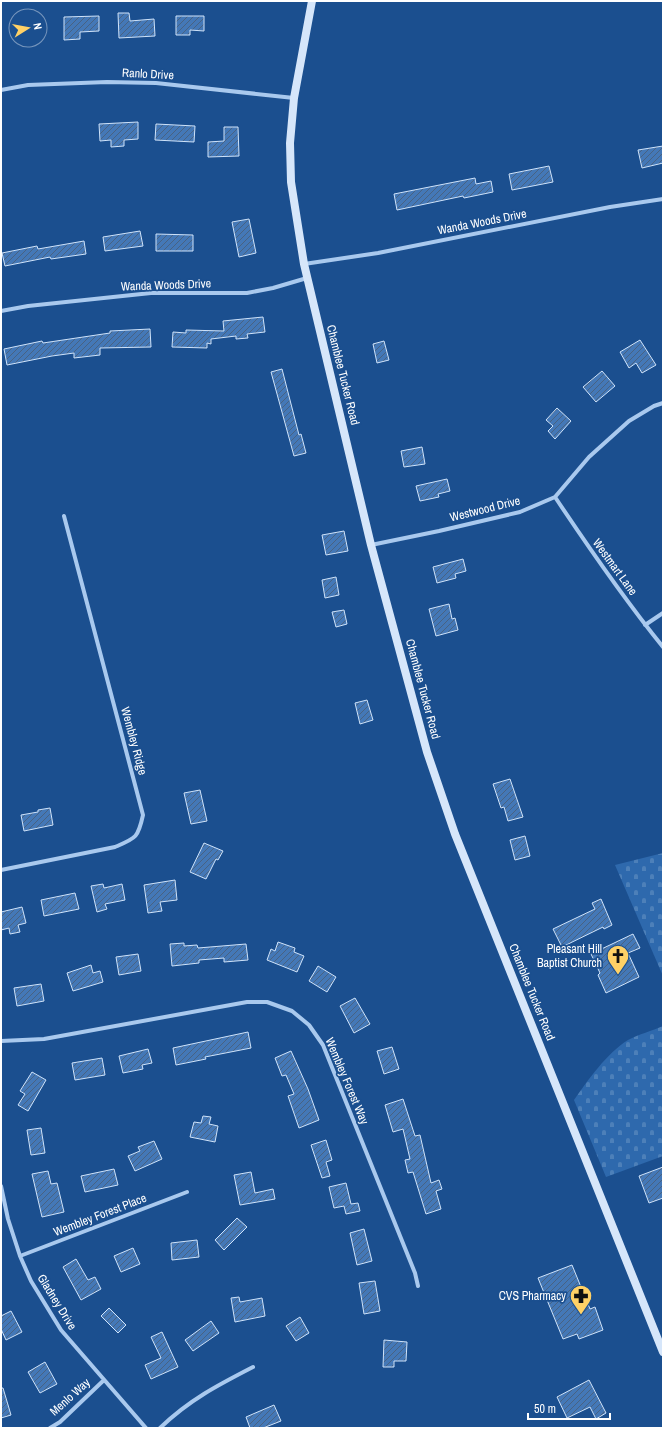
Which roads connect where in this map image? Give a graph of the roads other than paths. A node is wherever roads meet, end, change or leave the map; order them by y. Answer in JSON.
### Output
{"nodes":[{"id":1,"x":312,"y":1,"type":"edge"},
{"id":2,"x":1,"y":90,"type":"edge"},
{"id":3,"x":294,"y":98,"type":"junction"},
{"id":4,"x":663,"y":199,"type":"edge"},
{"id":5,"x":304,"y":264,"type":"junction"},
{"id":6,"x":307,"y":278,"type":"junction"},
{"id":7,"x":1,"y":311,"type":"edge"},
{"id":8,"x":663,"y":403,"type":"edge"},
{"id":9,"x":555,"y":497,"type":"junction"},
{"id":10,"x":64,"y":516,"type":"dead end"},
{"id":11,"x":371,"y":545,"type":"junction"},
{"id":12,"x":663,"y":613,"type":"edge"},
{"id":13,"x":645,"y":625,"type":"junction"},
{"id":14,"x":663,"y":647,"type":"edge"},
{"id":15,"x":1,"y":870,"type":"edge"},
{"id":16,"x":1,"y":1041,"type":"edge"},
{"id":17,"x":1,"y":1186,"type":"edge"},
{"id":18,"x":187,"y":1192,"type":"dead end"},
{"id":19,"x":20,"y":1256,"type":"junction"},
{"id":20,"x":418,"y":1286,"type":"dead end"},
{"id":21,"x":663,"y":1352,"type":"edge"},
{"id":22,"x":253,"y":1367,"type":"dead end"},
{"id":23,"x":104,"y":1380,"type":"junction"},
{"id":24,"x":50,"y":1428,"type":"edge"},
{"id":25,"x":146,"y":1428,"type":"edge"},
{"id":26,"x":160,"y":1428,"type":"edge"}],
"edges":[{"from":1,"to":3,"type":"main road","name":"Chamblee Tucker Road"},
{"from":2,"to":3,"type":"street","name":"Ranlo Drive"},
{"from":3,"to":5,"type":"main road","name":"Chamblee Tucker Road"},
{"from":4,"to":5,"type":"street","name":"Wanda Woods Drive"},
{"from":5,"to":6,"type":"main road","name":"Chamblee Tucker Road"},
{"from":6,"to":7,"type":"street","name":"Wanda Woods Drive"},
{"from":6,"to":11,"type":"main road","name":"Chamblee Tucker Road"},
{"from":8,"to":9,"type":"street","name":"Westwood Drive"},
{"from":9,"to":11,"type":"street","name":"Westwood Drive"},
{"from":9,"to":13,"type":"street","name":"Westmart Lane"},
{"from":10,"to":15,"type":"street","name":"Wembley Ridge"},
{"from":11,"to":21,"type":"main road","name":"Chamblee Tucker Road"},
{"from":12,"to":13,"type":"street"},
{"from":13,"to":14,"type":"street","name":"Westmart Lane"},
{"from":16,"to":20,"type":"street","name":"Wembley Forest Way"},
{"from":17,"to":19,"type":"street","name":"Gladney Drive"},
{"from":18,"to":19,"type":"street","name":"Wembley Forest Place"},
{"from":19,"to":23,"type":"street","name":"Gladney Drive"},
{"from":22,"to":26,"type":"street"},
{"from":23,"to":24,"type":"street","name":"Menlo Way"},
{"from":23,"to":25,"type":"street","name":"Gladney Drive"}]}
